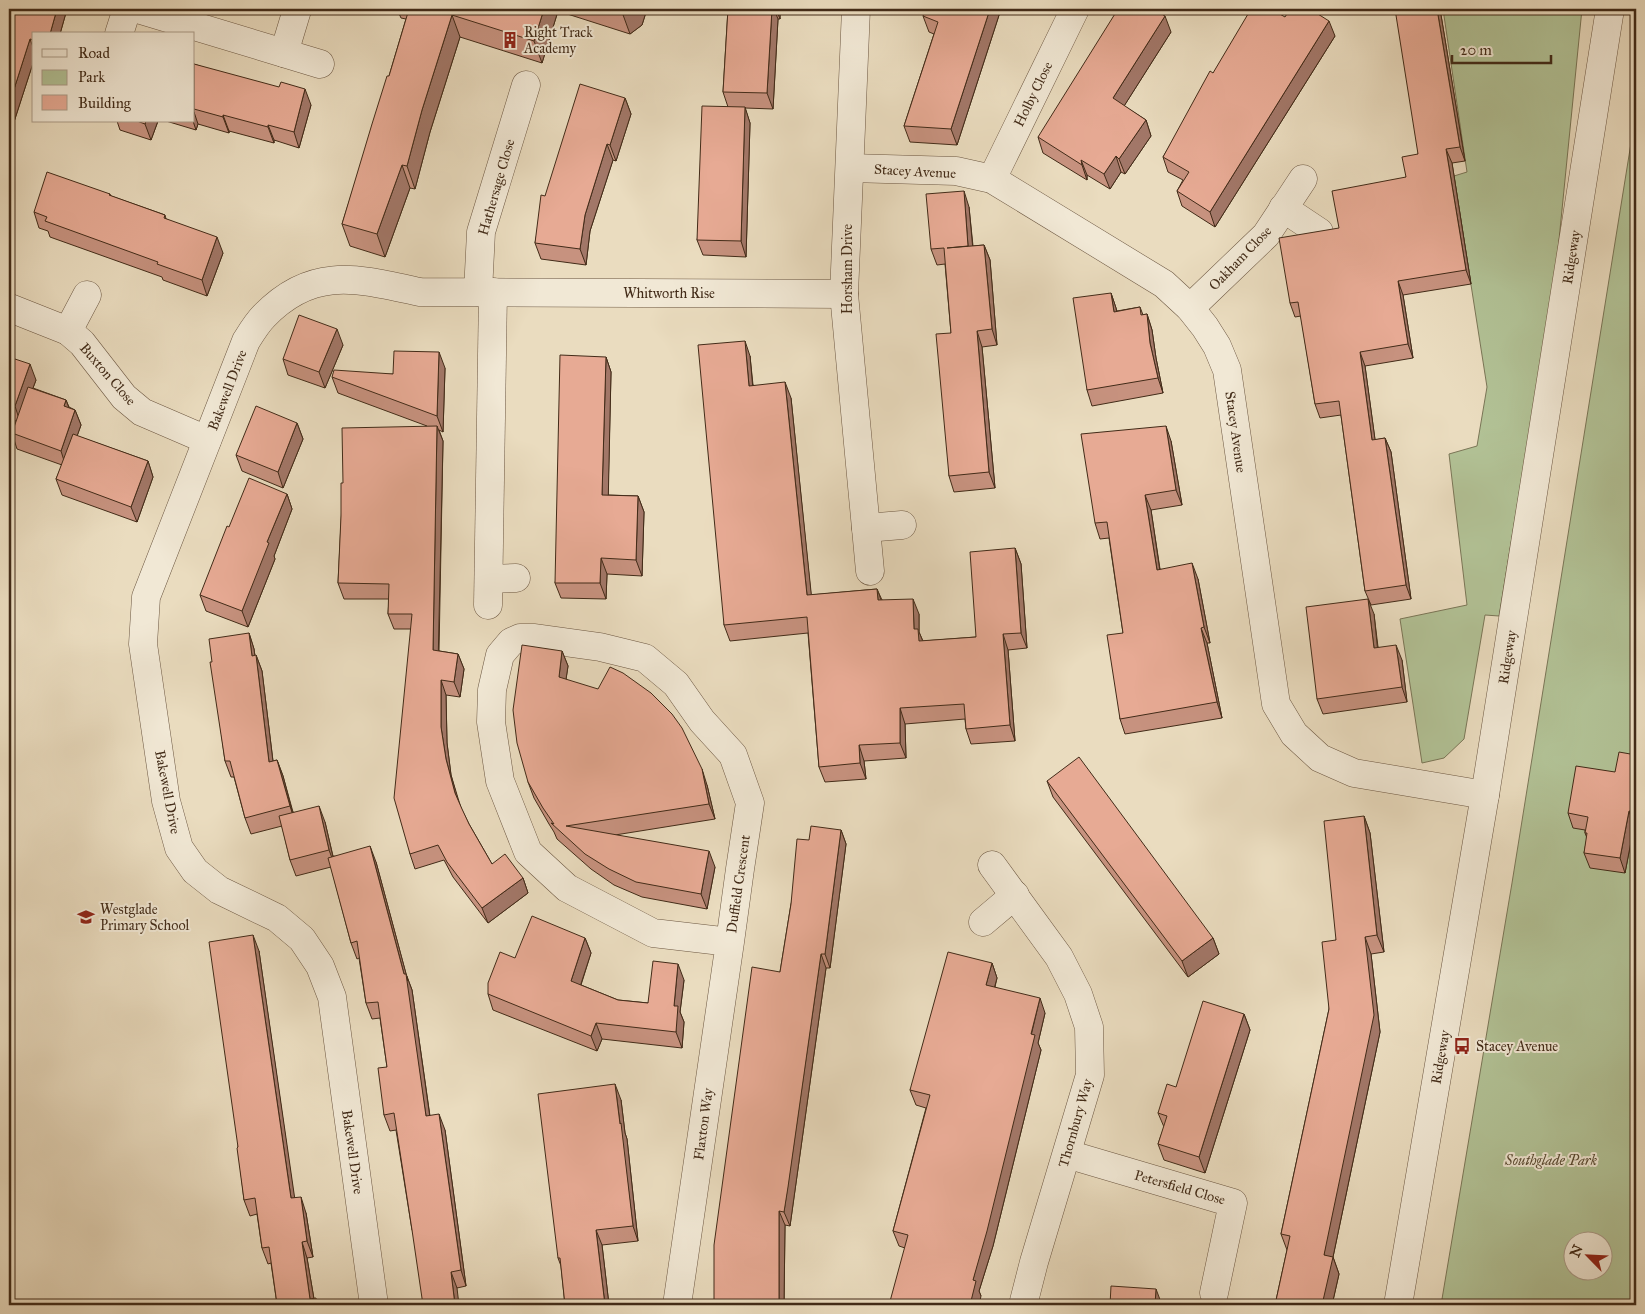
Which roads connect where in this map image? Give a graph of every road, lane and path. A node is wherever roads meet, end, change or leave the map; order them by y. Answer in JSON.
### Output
{"nodes":[{"id":1,"x":127,"y":9,"type":"edge"},
{"id":2,"x":138,"y":9,"type":"edge"},
{"id":3,"x":856,"y":9,"type":"edge"},
{"id":4,"x":1075,"y":9,"type":"edge"},
{"id":5,"x":1610,"y":9,"type":"edge"},
{"id":6,"x":297,"y":10,"type":"dead end"},
{"id":7,"x":121,"y":32,"type":"edge"},
{"id":8,"x":284,"y":53,"type":"junction"},
{"id":9,"x":320,"y":64,"type":"dead end"},
{"id":10,"x":526,"y":85,"type":"dead end"},
{"id":11,"x":850,"y":168,"type":"junction"},
{"id":12,"x":992,"y":179,"type":"junction"},
{"id":13,"x":1303,"y":179,"type":"dead end"},
{"id":14,"x":1283,"y":208,"type":"junction"},
{"id":15,"x":1319,"y":232,"type":"edge"},
{"id":16,"x":486,"y":292,"type":"junction"},
{"id":17,"x":844,"y":294,"type":"junction"},
{"id":18,"x":87,"y":295,"type":"dead end"},
{"id":19,"x":283,"y":298,"type":"joint"},
{"id":20,"x":10,"y":308,"type":"edge"},
{"id":21,"x":1190,"y":308,"type":"junction"},
{"id":22,"x":68,"y":331,"type":"junction"},
{"id":23,"x":207,"y":440,"type":"junction"},
{"id":24,"x":902,"y":525,"type":"dead end"},
{"id":25,"x":866,"y":528,"type":"junction"},
{"id":26,"x":870,"y":571,"type":"dead end"},
{"id":27,"x":516,"y":578,"type":"dead end"},
{"id":28,"x":1485,"y":795,"type":"junction"},
{"id":29,"x":992,"y":865,"type":"dead end"},
{"id":30,"x":1015,"y":895,"type":"junction"},
{"id":31,"x":982,"y":922,"type":"dead end"},
{"id":32,"x":730,"y":942,"type":"junction"},
{"id":33,"x":1067,"y":1154,"type":"junction"},
{"id":34,"x":1214,"y":1293,"type":"dead end"},
{"id":35,"x":374,"y":1305,"type":"edge"},
{"id":36,"x":677,"y":1305,"type":"edge"},
{"id":37,"x":1023,"y":1305,"type":"edge"},
{"id":38,"x":1398,"y":1305,"type":"edge"}],
"edges":[{"from":1,"to":7,"type":"street"},
{"from":2,"to":8,"type":"street"},
{"from":3,"to":11,"type":"street","name":"Horsham Drive"},
{"from":4,"to":12,"type":"street","name":"Holby Close"},
{"from":5,"to":28,"type":"street","name":"Ridgeway"},
{"from":6,"to":8,"type":"street"},
{"from":8,"to":9,"type":"street"},
{"from":10,"to":16,"type":"street","name":"Hathersage Close"},
{"from":11,"to":12,"type":"street","name":"Stacey Avenue"},
{"from":11,"to":17,"type":"street","name":"Horsham Drive"},
{"from":12,"to":21,"type":"street","name":"Stacey Avenue"},
{"from":13,"to":14,"type":"street","name":"Oakham Close"},
{"from":14,"to":15,"type":"street"},
{"from":14,"to":21,"type":"street","name":"Oakham Close"},
{"from":16,"to":17,"type":"street","name":"Whitworth Rise"},
{"from":16,"to":19,"type":"street","name":"Whitworth Rise"},
{"from":16,"to":27,"type":"street"},
{"from":17,"to":25,"type":"street","name":"Horsham Drive"},
{"from":18,"to":22,"type":"street"},
{"from":19,"to":23,"type":"street","name":"Bakewell Drive"},
{"from":20,"to":22,"type":"street","name":"Buxton Close"},
{"from":21,"to":28,"type":"street","name":"Stacey Avenue"},
{"from":22,"to":23,"type":"street","name":"Buxton Close"},
{"from":23,"to":35,"type":"street","name":"Bakewell Drive"},
{"from":24,"to":25,"type":"street"},
{"from":25,"to":26,"type":"street","name":"Horsham Drive"},
{"from":28,"to":38,"type":"street","name":"Ridgeway"},
{"from":29,"to":30,"type":"street","name":"Thornbury Way"},
{"from":30,"to":31,"type":"street"},
{"from":30,"to":33,"type":"street","name":"Thornbury Way"},
{"from":32,"to":32,"type":"street","name":"Duffield Crescent"},
{"from":32,"to":36,"type":"street","name":"Flaxton Way"},
{"from":33,"to":34,"type":"street","name":"Petersfield Close"},
{"from":33,"to":37,"type":"street","name":"Thornbury Way"}]}
